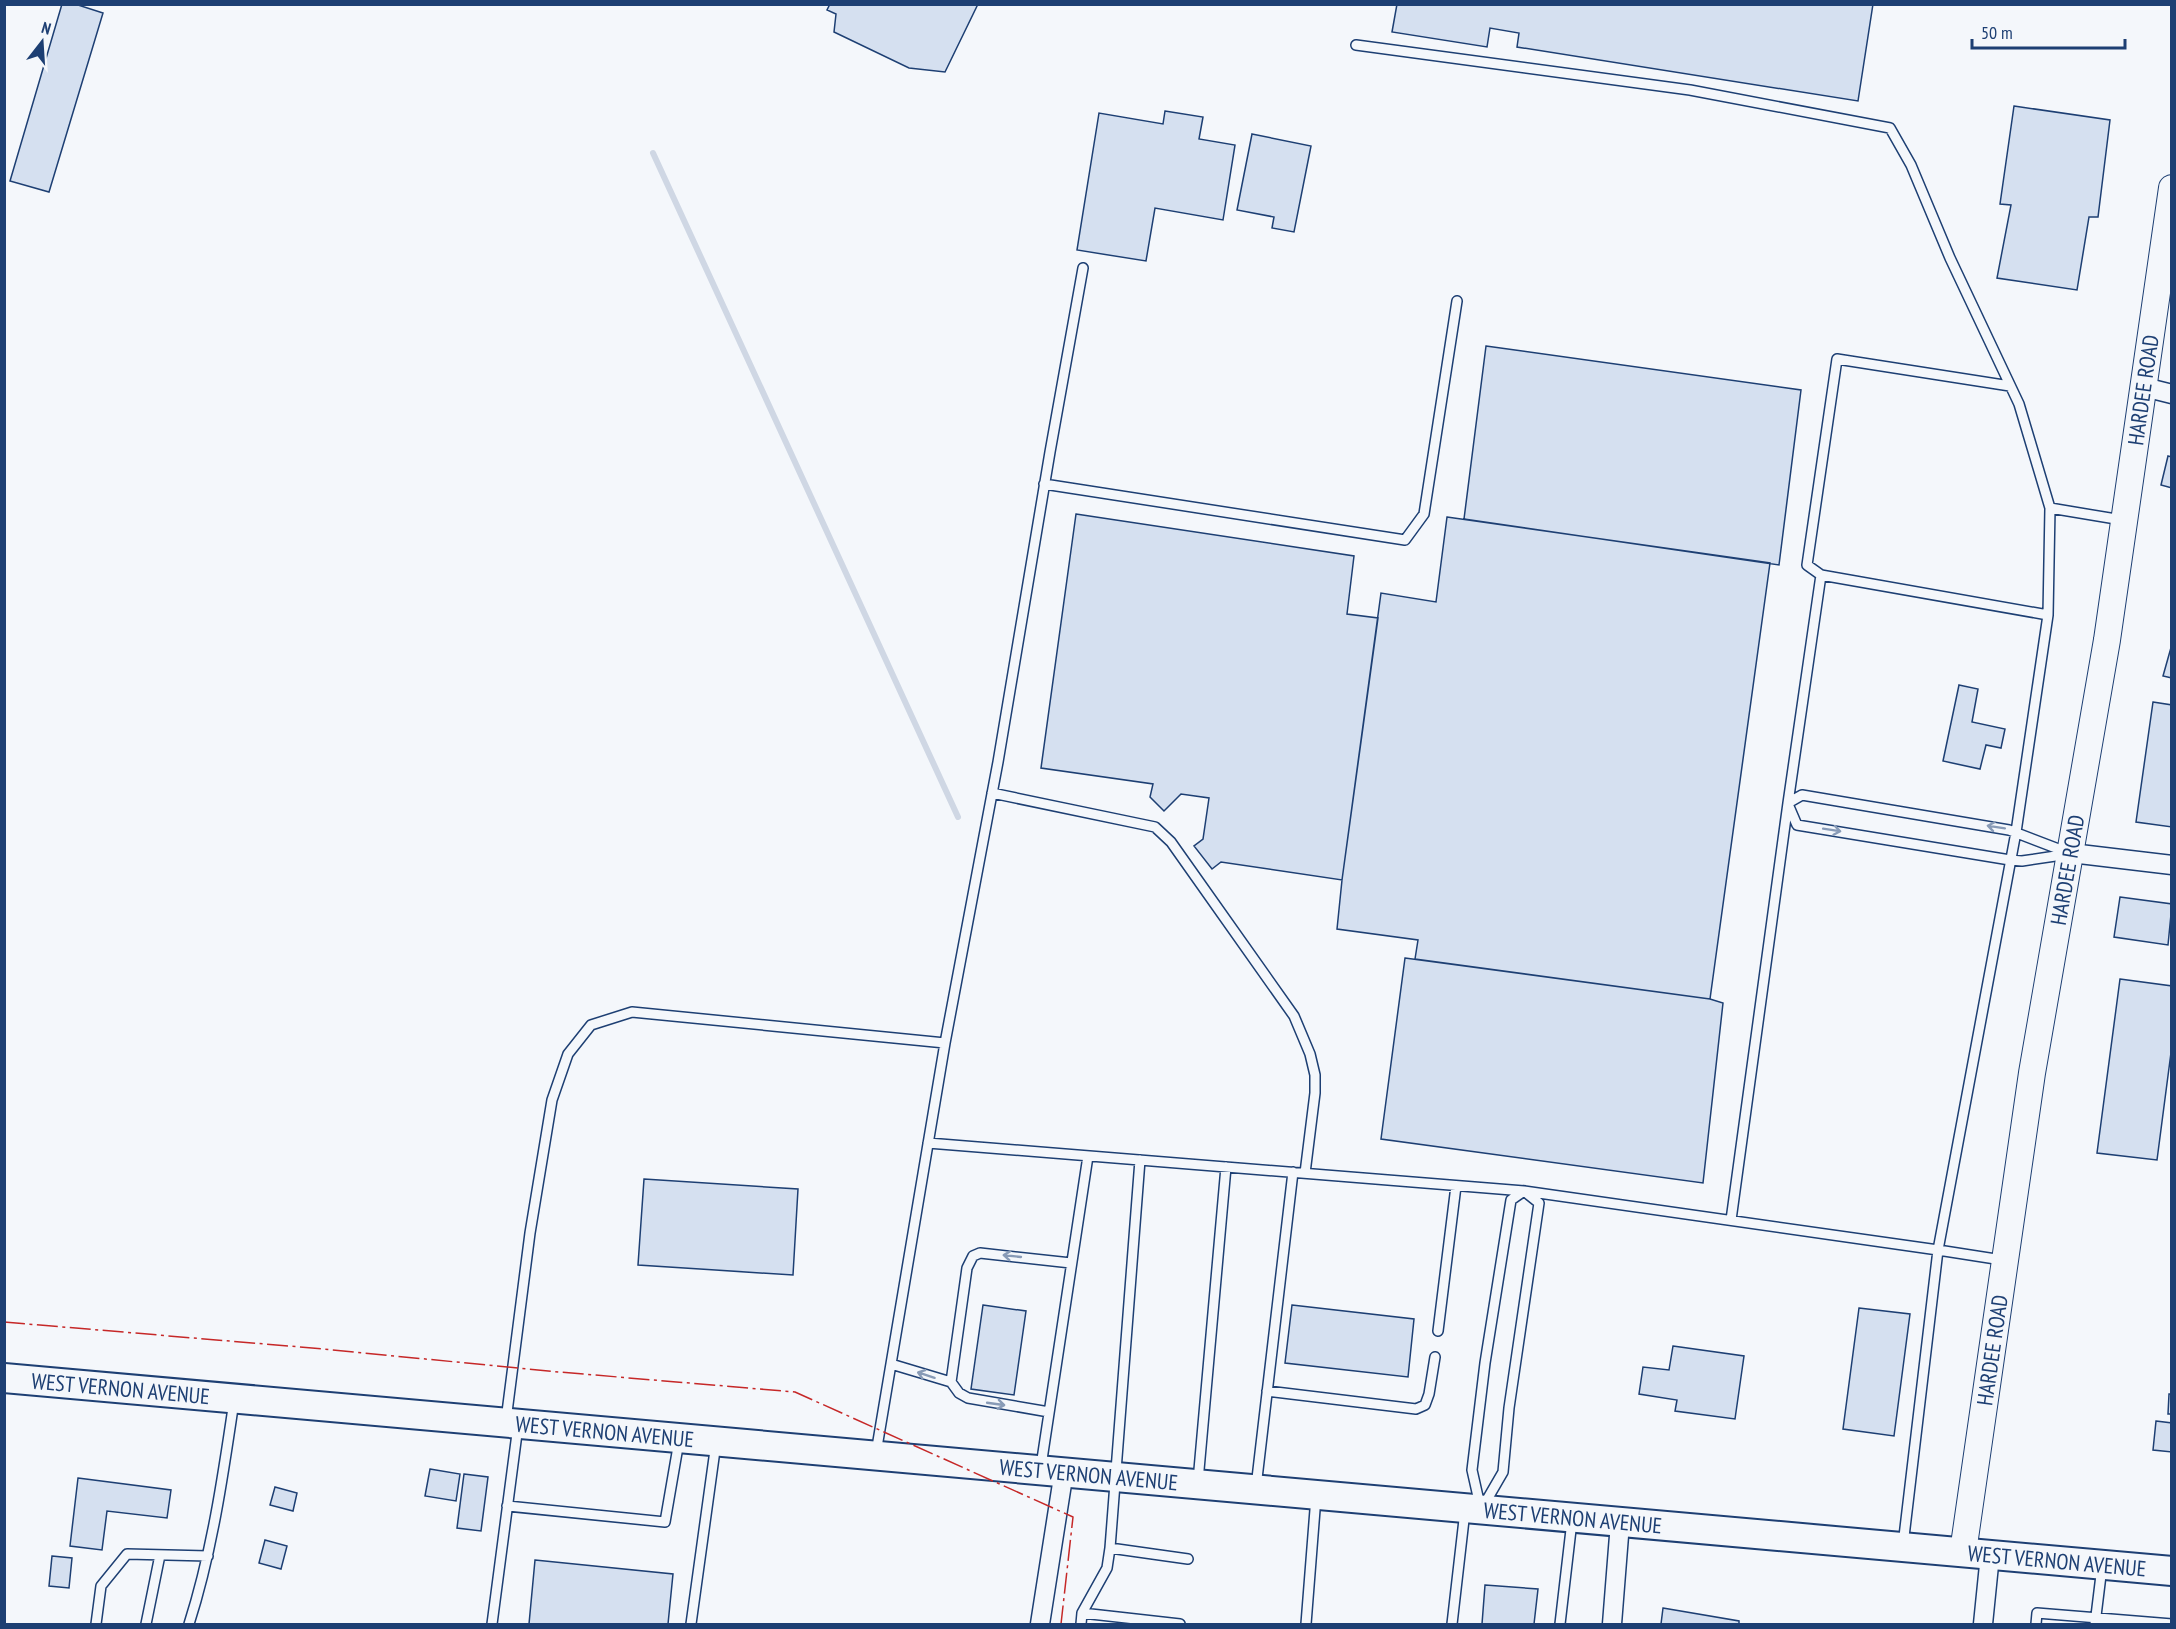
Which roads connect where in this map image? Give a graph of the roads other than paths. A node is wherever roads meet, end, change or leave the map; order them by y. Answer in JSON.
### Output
{"nodes":[{"id":1,"x":1356,"y":45,"type":"dead end"},
{"id":2,"x":2172,"y":188,"type":"edge"},
{"id":3,"x":1083,"y":268,"type":"dead end"},
{"id":4,"x":1457,"y":300,"type":"dead end"},
{"id":5,"x":2010,"y":386,"type":"junction"},
{"id":6,"x":2145,"y":387,"type":"junction"},
{"id":7,"x":2172,"y":394,"type":"edge"},
{"id":8,"x":1044,"y":484,"type":"junction"},
{"id":9,"x":2050,"y":508,"type":"junction"},
{"id":10,"x":2124,"y":520,"type":"junction"},
{"id":11,"x":1821,"y":575,"type":"junction"},
{"id":12,"x":2048,"y":615,"type":"junction"},
{"id":13,"x":992,"y":793,"type":"junction"},
{"id":14,"x":1788,"y":803,"type":"junction"},
{"id":15,"x":2016,"y":832,"type":"junction"},
{"id":16,"x":2071,"y":854,"type":"junction"},
{"id":17,"x":2010,"y":860,"type":"junction"},
{"id":18,"x":2172,"y":866,"type":"edge"},
{"id":19,"x":945,"y":1043,"type":"junction"},
{"id":20,"x":928,"y":1143,"type":"junction"},
{"id":21,"x":1088,"y":1156,"type":"junction"},
{"id":22,"x":1140,"y":1160,"type":"junction"},
{"id":23,"x":1226,"y":1167,"type":"junction"},
{"id":24,"x":1293,"y":1172,"type":"junction"},
{"id":25,"x":1305,"y":1173,"type":"junction"},
{"id":26,"x":1456,"y":1186,"type":"junction"},
{"id":27,"x":1524,"y":1191,"type":"junction"},
{"id":28,"x":1731,"y":1220,"type":"junction"},
{"id":29,"x":1938,"y":1250,"type":"junction"},
{"id":30,"x":2006,"y":1260,"type":"junction"},
{"id":31,"x":1071,"y":1263,"type":"junction"},
{"id":32,"x":1438,"y":1331,"type":"dead end"},
{"id":33,"x":1435,"y":1357,"type":"dead end"},
{"id":34,"x":891,"y":1365,"type":"junction"},
{"id":35,"x":4,"y":1378,"type":"edge"},
{"id":36,"x":951,"y":1382,"type":"junction"},
{"id":37,"x":1267,"y":1391,"type":"junction"},
{"id":38,"x":234,"y":1398,"type":"junction"},
{"id":39,"x":1049,"y":1412,"type":"junction"},
{"id":40,"x":512,"y":1423,"type":"junction"},
{"id":41,"x":680,"y":1438,"type":"junction"},
{"id":42,"x":716,"y":1441,"type":"junction"},
{"id":43,"x":876,"y":1455,"type":"junction"},
{"id":44,"x":1052,"y":1470,"type":"junction"},
{"id":45,"x":1117,"y":1476,"type":"junction"},
{"id":46,"x":1198,"y":1484,"type":"junction"},
{"id":47,"x":1256,"y":1489,"type":"junction"},
{"id":48,"x":1317,"y":1495,"type":"junction"},
{"id":49,"x":507,"y":1506,"type":"junction"},
{"id":50,"x":1473,"y":1510,"type":"junction"},
{"id":51,"x":1572,"y":1518,"type":"junction"},
{"id":52,"x":1620,"y":1523,"type":"junction"},
{"id":53,"x":1903,"y":1547,"type":"junction"},
{"id":54,"x":1110,"y":1548,"type":"junction"},
{"id":55,"x":1977,"y":1554,"type":"junction"},
{"id":56,"x":160,"y":1555,"type":"junction"},
{"id":57,"x":208,"y":1556,"type":"junction"},
{"id":58,"x":1188,"y":1559,"type":"dead end"},
{"id":59,"x":2102,"y":1565,"type":"junction"},
{"id":60,"x":2172,"y":1571,"type":"edge"},
{"id":61,"x":1082,"y":1613,"type":"junction"},
{"id":62,"x":2096,"y":1621,"type":"edge"},
{"id":63,"x":96,"y":1624,"type":"edge"},
{"id":64,"x":146,"y":1624,"type":"edge"},
{"id":65,"x":189,"y":1624,"type":"edge"},
{"id":66,"x":492,"y":1624,"type":"edge"},
{"id":67,"x":691,"y":1624,"type":"edge"},
{"id":68,"x":1040,"y":1624,"type":"edge"},
{"id":69,"x":1081,"y":1624,"type":"edge"},
{"id":70,"x":1180,"y":1624,"type":"edge"},
{"id":71,"x":1306,"y":1624,"type":"edge"},
{"id":72,"x":1452,"y":1624,"type":"edge"},
{"id":73,"x":1560,"y":1624,"type":"edge"},
{"id":74,"x":1612,"y":1624,"type":"edge"},
{"id":75,"x":1983,"y":1624,"type":"edge"},
{"id":76,"x":2036,"y":1624,"type":"edge"},
{"id":77,"x":2172,"y":1624,"type":"edge"}],
"edges":[{"from":1,"to":5,"type":"lane"},
{"from":2,"to":6,"type":"street","name":"HARDEE ROAD"},
{"from":3,"to":8,"type":"lane"},
{"from":4,"to":8,"type":"lane"},
{"from":5,"to":9,"type":"lane"},
{"from":5,"to":11,"type":"lane"},
{"from":6,"to":7,"type":"street"},
{"from":6,"to":10,"type":"street","name":"HARDEE ROAD"},
{"from":8,"to":13,"type":"lane"},
{"from":9,"to":10,"type":"lane"},
{"from":9,"to":12,"type":"lane"},
{"from":10,"to":16,"type":"street","name":"HARDEE ROAD"},
{"from":11,"to":12,"type":"lane"},
{"from":11,"to":14,"type":"lane"},
{"from":12,"to":15,"type":"lane"},
{"from":13,"to":19,"type":"lane"},
{"from":13,"to":25,"type":"lane"},
{"from":15,"to":14,"type":"lane","one_way":true},
{"from":14,"to":17,"type":"lane","one_way":true},
{"from":14,"to":28,"type":"lane"},
{"from":15,"to":16,"type":"lane"},
{"from":15,"to":17,"type":"lane"},
{"from":16,"to":17,"type":"lane"},
{"from":16,"to":18,"type":"street"},
{"from":16,"to":30,"type":"street","name":"HARDEE ROAD"},
{"from":17,"to":29,"type":"lane"},
{"from":19,"to":20,"type":"lane"},
{"from":19,"to":40,"type":"lane"},
{"from":20,"to":21,"type":"lane"},
{"from":20,"to":34,"type":"lane"},
{"from":21,"to":22,"type":"lane"},
{"from":21,"to":31,"type":"lane"},
{"from":22,"to":23,"type":"lane"},
{"from":22,"to":45,"type":"lane"},
{"from":23,"to":24,"type":"lane"},
{"from":23,"to":46,"type":"lane"},
{"from":24,"to":25,"type":"lane"},
{"from":24,"to":37,"type":"lane"},
{"from":25,"to":26,"type":"lane"},
{"from":26,"to":27,"type":"lane"},
{"from":26,"to":32,"type":"lane"},
{"from":27,"to":28,"type":"lane"},
{"from":27,"to":50,"type":"lane"},
{"from":27,"to":50,"type":"lane"},
{"from":28,"to":29,"type":"lane"},
{"from":29,"to":30,"type":"lane"},
{"from":29,"to":53,"type":"lane"},
{"from":30,"to":55,"type":"street","name":"HARDEE ROAD"},
{"from":31,"to":36,"type":"lane","one_way":true},
{"from":31,"to":39,"type":"lane"},
{"from":33,"to":37,"type":"lane"},
{"from":36,"to":34,"type":"lane","one_way":true},
{"from":34,"to":43,"type":"lane"},
{"from":35,"to":38,"type":"main road","name":"WEST VERNON AVENUE"},
{"from":36,"to":39,"type":"lane","one_way":true},
{"from":37,"to":47,"type":"lane"},
{"from":38,"to":40,"type":"main road","name":"WEST VERNON AVENUE"},
{"from":38,"to":57,"type":"lane"},
{"from":39,"to":44,"type":"lane"},
{"from":40,"to":41,"type":"main road","name":"WEST VERNON AVENUE"},
{"from":40,"to":49,"type":"lane"},
{"from":41,"to":42,"type":"main road","name":"WEST VERNON AVENUE"},
{"from":41,"to":49,"type":"lane"},
{"from":42,"to":43,"type":"main road","name":"WEST VERNON AVENUE"},
{"from":42,"to":67,"type":"lane"},
{"from":43,"to":44,"type":"main road","name":"WEST VERNON AVENUE"},
{"from":44,"to":45,"type":"main road","name":"WEST VERNON AVENUE"},
{"from":44,"to":68,"type":"street"},
{"from":45,"to":46,"type":"main road","name":"WEST VERNON AVENUE"},
{"from":45,"to":54,"type":"lane"},
{"from":46,"to":47,"type":"main road","name":"WEST VERNON AVENUE"},
{"from":47,"to":48,"type":"main road","name":"WEST VERNON AVENUE"},
{"from":48,"to":50,"type":"main road","name":"WEST VERNON AVENUE"},
{"from":48,"to":71,"type":"lane"},
{"from":49,"to":66,"type":"lane"},
{"from":50,"to":51,"type":"main road","name":"WEST VERNON AVENUE"},
{"from":50,"to":72,"type":"lane"},
{"from":51,"to":52,"type":"main road","name":"WEST VERNON AVENUE"},
{"from":51,"to":73,"type":"lane"},
{"from":52,"to":53,"type":"main road","name":"WEST VERNON AVENUE"},
{"from":52,"to":74,"type":"street"},
{"from":53,"to":55,"type":"main road","name":"WEST VERNON AVENUE"},
{"from":54,"to":58,"type":"lane"},
{"from":54,"to":61,"type":"lane"},
{"from":55,"to":59,"type":"main road","name":"WEST VERNON AVENUE"},
{"from":55,"to":75,"type":"street","name":"HARDEE ROAD"},
{"from":56,"to":57,"type":"lane"},
{"from":56,"to":63,"type":"lane"},
{"from":56,"to":64,"type":"lane"},
{"from":57,"to":65,"type":"lane"},
{"from":59,"to":60,"type":"main road","name":"WEST VERNON AVENUE"},
{"from":59,"to":62,"type":"lane"},
{"from":61,"to":69,"type":"lane"},
{"from":61,"to":70,"type":"lane"},
{"from":62,"to":76,"type":"lane"},
{"from":62,"to":77,"type":"lane"}]}
